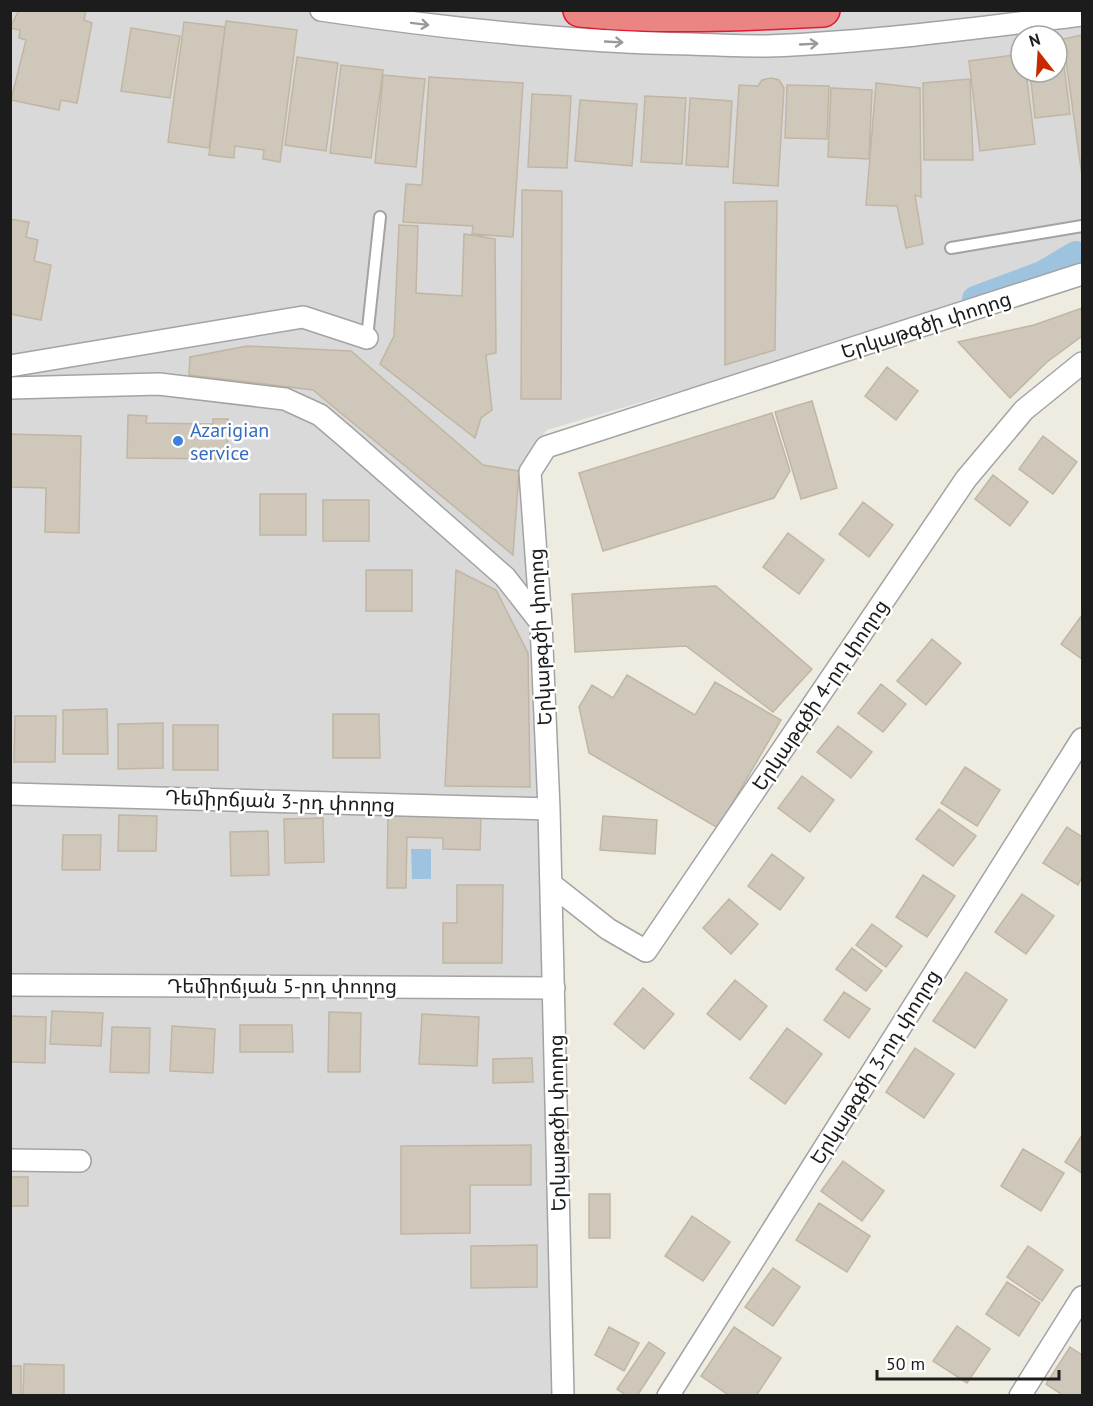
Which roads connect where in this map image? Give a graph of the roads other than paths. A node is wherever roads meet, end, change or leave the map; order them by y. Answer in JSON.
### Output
{"nodes":[{"id":1,"x":321,"y":10,"type":"edge"},
{"id":2,"x":580,"y":10,"type":"edge"},
{"id":3,"x":823,"y":10,"type":"edge"},
{"id":4,"x":1083,"y":15,"type":"edge"},
{"id":5,"x":380,"y":217,"type":"dead end"},
{"id":6,"x":1083,"y":226,"type":"edge"},
{"id":7,"x":951,"y":248,"type":"dead end"},
{"id":8,"x":1083,"y":274,"type":"edge"},
{"id":9,"x":367,"y":338,"type":"joint"},
{"id":10,"x":1083,"y":363,"type":"edge"},
{"id":11,"x":10,"y":366,"type":"edge"},
{"id":12,"x":10,"y":388,"type":"edge"},
{"id":13,"x":541,"y":623,"type":"junction"},
{"id":14,"x":1083,"y":739,"type":"edge"},
{"id":15,"x":10,"y":794,"type":"edge"},
{"id":16,"x":549,"y":809,"type":"junction"},
{"id":17,"x":551,"y":884,"type":"junction"},
{"id":18,"x":10,"y":985,"type":"edge"},
{"id":19,"x":554,"y":988,"type":"junction"},
{"id":20,"x":10,"y":1160,"type":"edge"},
{"id":21,"x":80,"y":1161,"type":"dead end"},
{"id":22,"x":1083,"y":1297,"type":"edge"},
{"id":23,"x":563,"y":1395,"type":"edge"},
{"id":24,"x":668,"y":1395,"type":"edge"},
{"id":25,"x":1020,"y":1395,"type":"edge"}],
"edges":[{"from":1,"to":4,"type":"street","one_way":true},
{"from":2,"to":3,"type":"highway"},
{"from":5,"to":9,"type":"lane"},
{"from":6,"to":7,"type":"lane"},
{"from":8,"to":13,"type":"street","name":"Երկաթգծի փողոց"},
{"from":9,"to":11,"type":"street"},
{"from":10,"to":17,"type":"street","name":"Երկաթգծի 4-րդ փողոց"},
{"from":12,"to":13,"type":"street"},
{"from":13,"to":16,"type":"street","name":"Երկաթգծի փողոց"},
{"from":14,"to":24,"type":"street","name":"Երկաթգծի 3-րդ փողոց"},
{"from":15,"to":16,"type":"street","name":"Դեմիրճյան 3-րդ փողոց"},
{"from":16,"to":17,"type":"street","name":"Երկաթգծի փողոց"},
{"from":17,"to":19,"type":"street","name":"Երկաթգծի փողոց"},
{"from":18,"to":19,"type":"street","name":"Դեմիրճյան 5-րդ փողոց"},
{"from":19,"to":23,"type":"street","name":"Երկաթգծի փողոց"},
{"from":20,"to":21,"type":"street"},
{"from":22,"to":25,"type":"street"}]}
